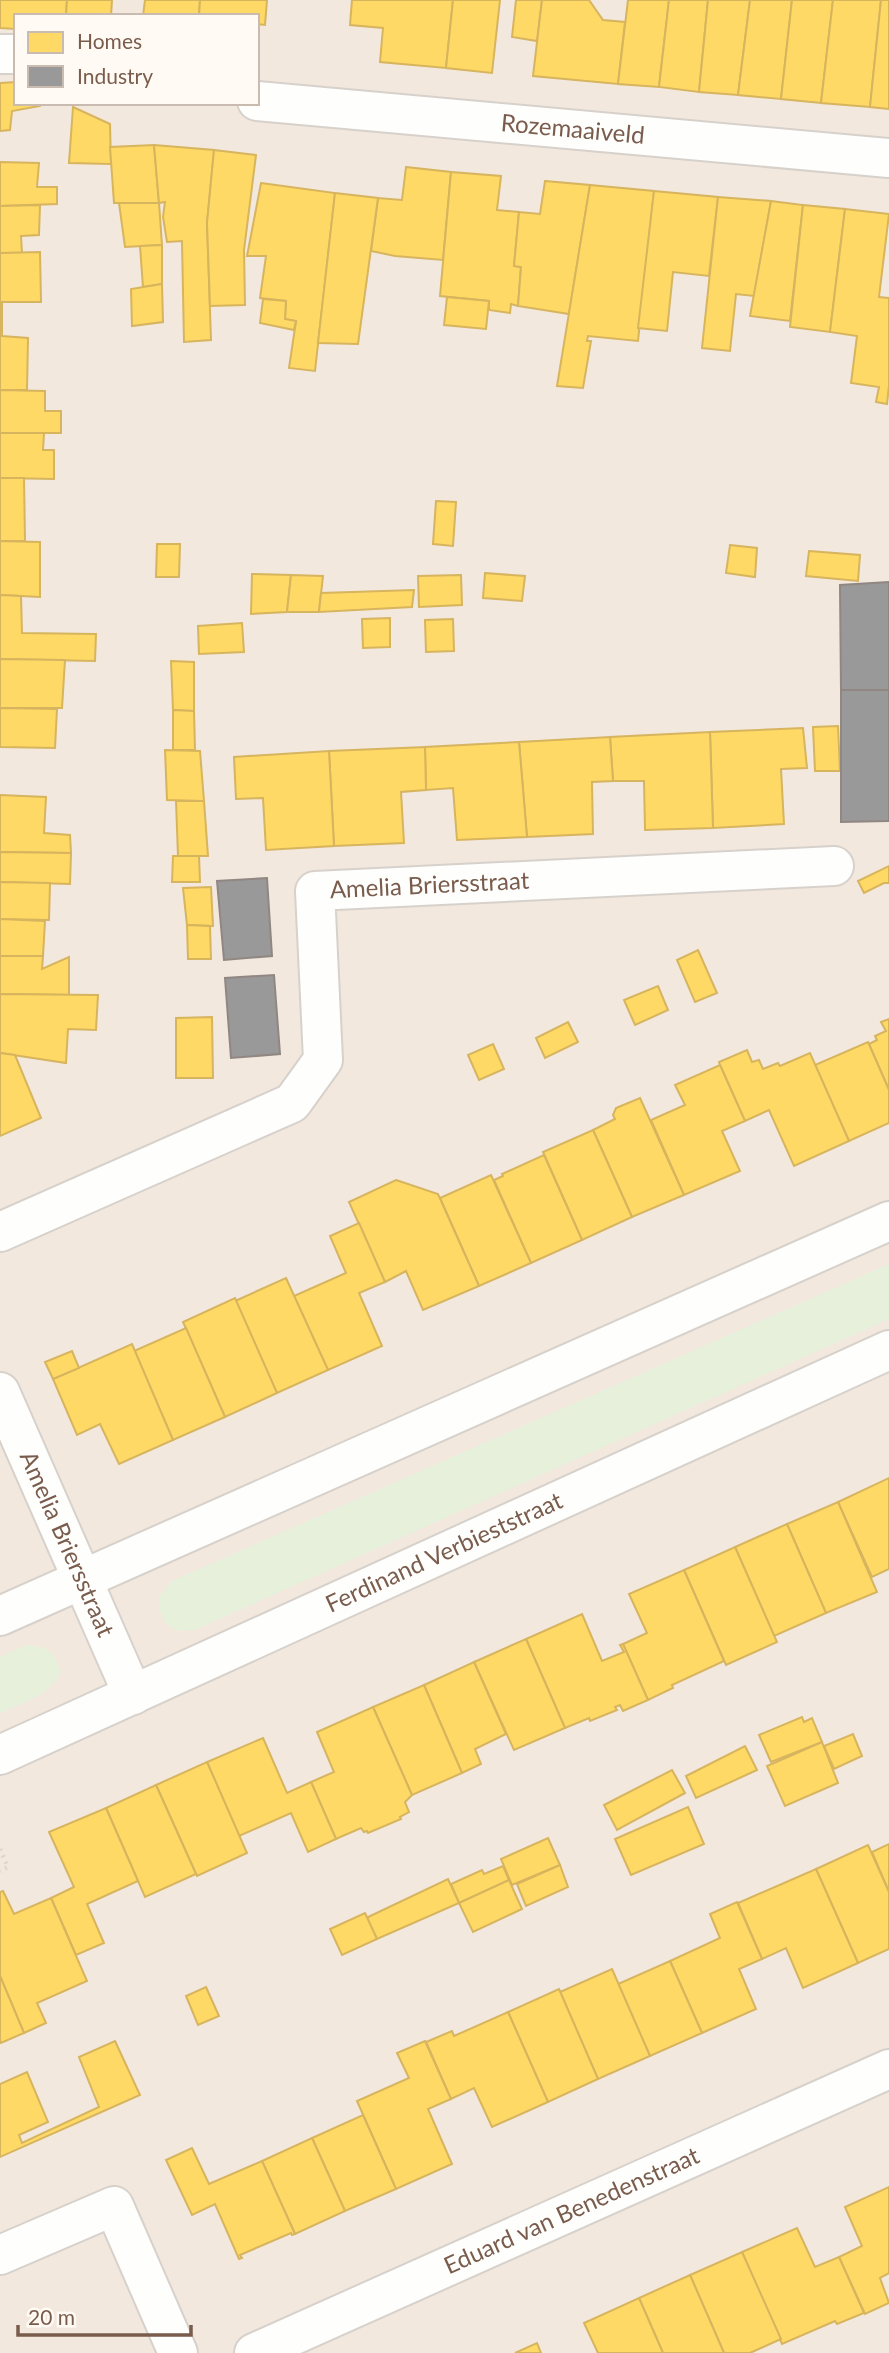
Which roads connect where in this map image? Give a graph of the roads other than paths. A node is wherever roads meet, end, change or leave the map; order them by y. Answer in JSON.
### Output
{"nodes":[{"id":1,"x":259,"y":101,"type":"edge"},
{"id":2,"x":889,"y":158,"type":"edge"},
{"id":3,"x":834,"y":866,"type":"dead end"},
{"id":4,"x":889,"y":1222,"type":"edge"},
{"id":5,"x":0,"y":1231,"type":"edge"},
{"id":6,"x":889,"y":1350,"type":"edge"},
{"id":7,"x":0,"y":1392,"type":"edge"},
{"id":8,"x":83,"y":1580,"type":"junction"},
{"id":9,"x":0,"y":1616,"type":"edge"},
{"id":10,"x":133,"y":1695,"type":"junction"},
{"id":11,"x":0,"y":1755,"type":"edge"},
{"id":12,"x":889,"y":2069,"type":"edge"},
{"id":13,"x":0,"y":2255,"type":"edge"},
{"id":14,"x":178,"y":2353,"type":"edge"},
{"id":15,"x":254,"y":2353,"type":"edge"}],
"edges":[{"from":1,"to":2,"type":"street","name":"Rozemaaiveld"},
{"from":3,"to":5,"type":"street","name":"Amelia Briersstraat"},
{"from":4,"to":8,"type":"street"},
{"from":6,"to":10,"type":"street","name":"Ferdinand Verbieststraat"},
{"from":7,"to":8,"type":"street","name":"Amelia Briersstraat"},
{"from":8,"to":9,"type":"street"},
{"from":8,"to":10,"type":"street","name":"Amelia Briersstraat"},
{"from":10,"to":11,"type":"street","name":"Ferdinand Verbieststraat"},
{"from":12,"to":15,"type":"street","name":"Eduard van Benedenstraat"},
{"from":13,"to":14,"type":"street"}]}
